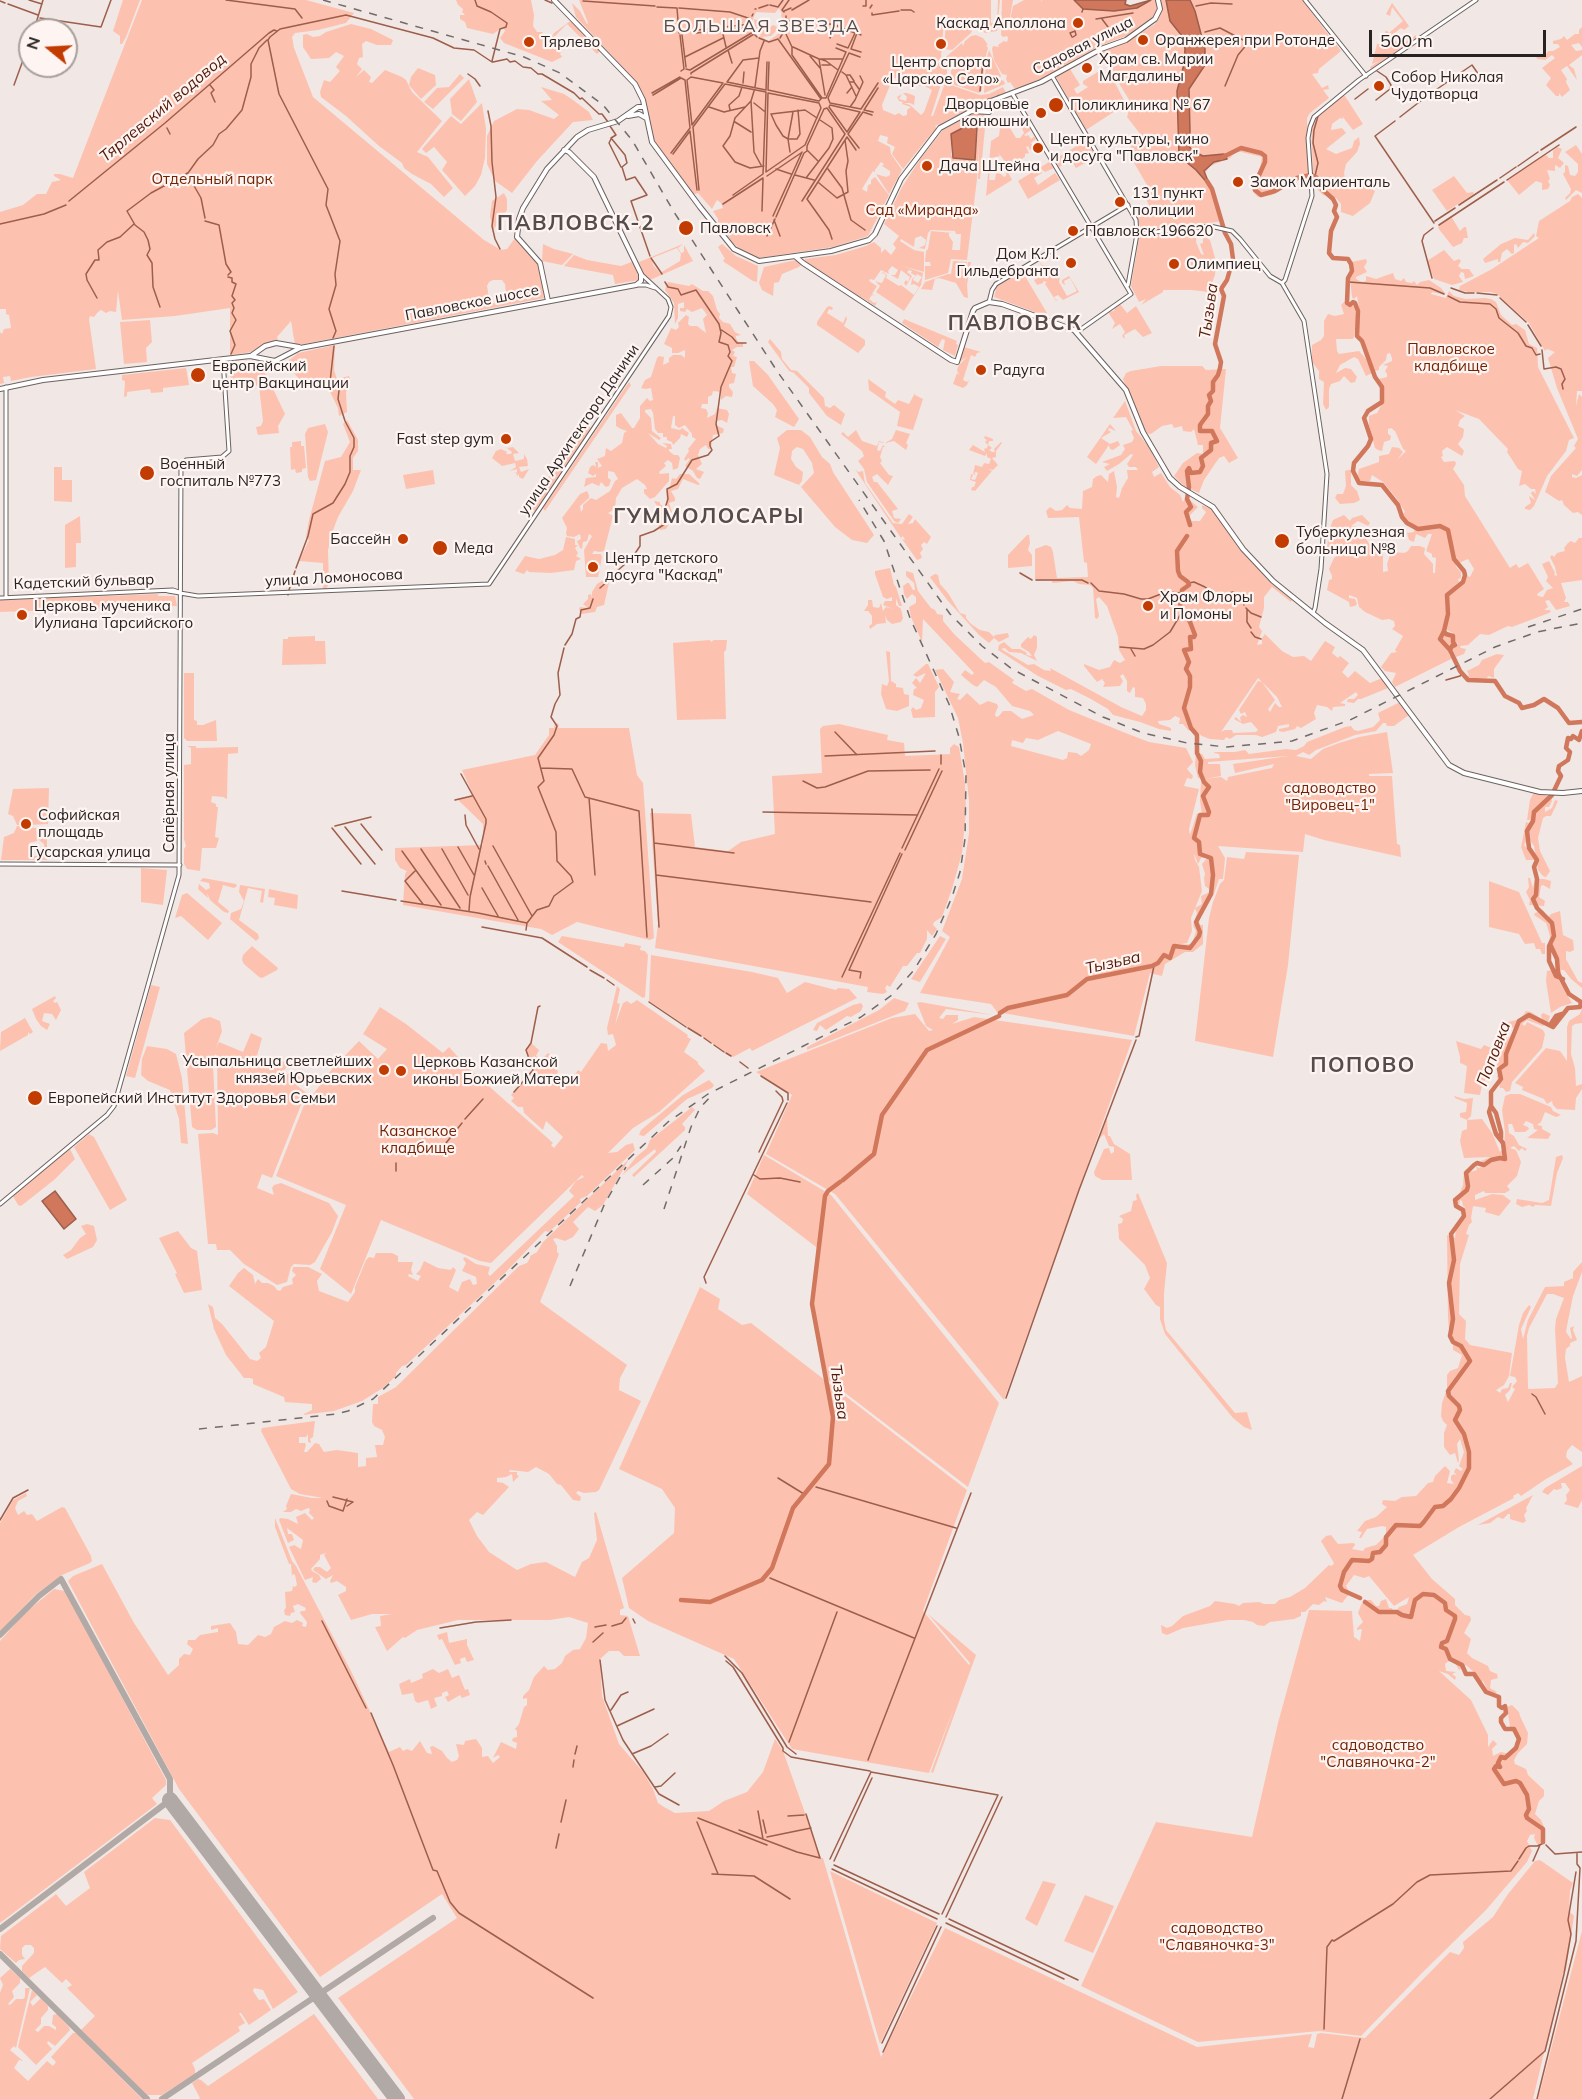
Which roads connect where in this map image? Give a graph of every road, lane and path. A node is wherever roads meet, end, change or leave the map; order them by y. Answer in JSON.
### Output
{"nodes":[{"id":1,"x":554,"y":0,"type":"edge"},
{"id":2,"x":1158,"y":0,"type":"edge"},
{"id":3,"x":1305,"y":0,"type":"edge"},
{"id":4,"x":1476,"y":0,"type":"edge"},
{"id":5,"x":1052,"y":76,"type":"junction"},
{"id":6,"x":1366,"y":76,"type":"junction"},
{"id":7,"x":1012,"y":93,"type":"junction"},
{"id":8,"x":1001,"y":97,"type":"junction"},
{"id":9,"x":643,"y":100,"type":"junction"},
{"id":10,"x":638,"y":107,"type":"junction"},
{"id":11,"x":645,"y":108,"type":"junction"},
{"id":12,"x":968,"y":112,"type":"junction"},
{"id":13,"x":639,"y":114,"type":"junction"},
{"id":14,"x":627,"y":116,"type":"junction"},
{"id":15,"x":646,"y":118,"type":"junction"},
{"id":16,"x":570,"y":144,"type":"junction"},
{"id":17,"x":564,"y":150,"type":"junction"},
{"id":18,"x":569,"y":152,"type":"junction"},
{"id":19,"x":1128,"y":205,"type":"junction"},
{"id":20,"x":1092,"y":226,"type":"junction"},
{"id":21,"x":1137,"y":234,"type":"junction"},
{"id":22,"x":796,"y":257,"type":"junction"},
{"id":23,"x":641,"y":274,"type":"junction"},
{"id":24,"x":1282,"y":283,"type":"junction"},
{"id":25,"x":636,"y":285,"type":"junction"},
{"id":26,"x":1128,"y":287,"type":"junction"},
{"id":27,"x":657,"y":289,"type":"junction"},
{"id":28,"x":548,"y":301,"type":"junction"},
{"id":29,"x":990,"y":302,"type":"junction"},
{"id":30,"x":1077,"y":332,"type":"junction"},
{"id":31,"x":288,"y":345,"type":"junction"},
{"id":32,"x":300,"y":348,"type":"junction"},
{"id":33,"x":260,"y":350,"type":"junction"},
{"id":34,"x":290,"y":353,"type":"junction"},
{"id":35,"x":250,"y":356,"type":"junction"},
{"id":36,"x":223,"y":359,"type":"junction"},
{"id":37,"x":262,"y":359,"type":"junction"},
{"id":38,"x":6,"y":387,"type":"junction"},
{"id":39,"x":0,"y":389,"type":"edge"},
{"id":40,"x":489,"y":584,"type":"joint"},
{"id":41,"x":180,"y":593,"type":"junction"},
{"id":42,"x":6,"y":597,"type":"junction"},
{"id":43,"x":0,"y":598,"type":"edge"},
{"id":44,"x":1313,"y":613,"type":"junction"},
{"id":45,"x":1582,"y":791,"type":"edge"},
{"id":46,"x":0,"y":864,"type":"edge"},
{"id":47,"x":180,"y":865,"type":"junction"},
{"id":48,"x":0,"y":1203,"type":"edge"}],
"edges":[{"from":1,"to":9,"type":"main road"},
{"from":2,"to":5,"type":"main road","name":"Садовая улица"},
{"from":3,"to":6,"type":"street"},
{"from":4,"to":6,"type":"street"},
{"from":5,"to":7,"type":"main road","name":"Садовая улица"},
{"from":5,"to":19,"type":"street"},
{"from":6,"to":24,"type":"street"},
{"from":7,"to":8,"type":"main road","name":"Садовая улица"},
{"from":7,"to":20,"type":"street"},
{"from":8,"to":12,"type":"main road","name":"Садовая улица"},
{"from":8,"to":12,"type":"main road","name":"Садовая улица"},
{"from":9,"to":10,"type":"main road"},
{"from":9,"to":11,"type":"main road","name":"Садовая улица"},
{"from":10,"to":11,"type":"main road"},
{"from":10,"to":14,"type":"main road"},
{"from":11,"to":13,"type":"main road"},
{"from":11,"to":15,"type":"main road","name":"Садовая улица"},
{"from":12,"to":22,"type":"main road","name":"Садовая улица"},
{"from":13,"to":14,"type":"main road"},
{"from":13,"to":15,"type":"main road"},
{"from":14,"to":16,"type":"main road"},
{"from":15,"to":22,"type":"main road","name":"Садовая улица"},
{"from":16,"to":17,"type":"main road"},
{"from":16,"to":18,"type":"main road"},
{"from":17,"to":18,"type":"main road"},
{"from":17,"to":28,"type":"main road"},
{"from":18,"to":23,"type":"main road"},
{"from":19,"to":20,"type":"street"},
{"from":19,"to":21,"type":"street"},
{"from":20,"to":26,"type":"street"},
{"from":20,"to":29,"type":"street"},
{"from":21,"to":24,"type":"street"},
{"from":21,"to":26,"type":"street"},
{"from":22,"to":29,"type":"main road"},
{"from":23,"to":25,"type":"main road"},
{"from":23,"to":27,"type":"street","name":"улица Архитектора Данини"},
{"from":24,"to":44,"type":"street"},
{"from":25,"to":27,"type":"street"},
{"from":25,"to":28,"type":"main road","name":"Павловское шоссе"},
{"from":26,"to":30,"type":"street"},
{"from":27,"to":40,"type":"street","name":"улица Архитектора Данини"},
{"from":28,"to":32,"type":"main road","name":"Павловское шоссе"},
{"from":29,"to":30,"type":"main road"},
{"from":30,"to":44,"type":"main road"},
{"from":31,"to":32,"type":"main road","name":"Павловское шоссе"},
{"from":31,"to":33,"type":"main road"},
{"from":31,"to":34,"type":"main road"},
{"from":32,"to":34,"type":"main road","name":"Павловское шоссе"},
{"from":33,"to":35,"type":"main road"},
{"from":33,"to":37,"type":"main road"},
{"from":34,"to":37,"type":"main road","name":"Павловское шоссе"},
{"from":35,"to":36,"type":"main road"},
{"from":35,"to":37,"type":"main road"},
{"from":36,"to":38,"type":"main road"},
{"from":36,"to":41,"type":"street","name":"Сапёрная улица"},
{"from":38,"to":39,"type":"main road"},
{"from":38,"to":42,"type":"street"},
{"from":40,"to":41,"type":"street","name":"улица Ломоносова"},
{"from":41,"to":42,"type":"street","name":"Кадетский бульвар"},
{"from":41,"to":47,"type":"street","name":"Сапёрная улица"},
{"from":42,"to":43,"type":"street","name":"Кадетский бульвар"},
{"from":44,"to":45,"type":"main road"},
{"from":46,"to":47,"type":"street","name":"Гусарская улица"},
{"from":47,"to":48,"type":"street","name":"Сапёрная улица"}]}
